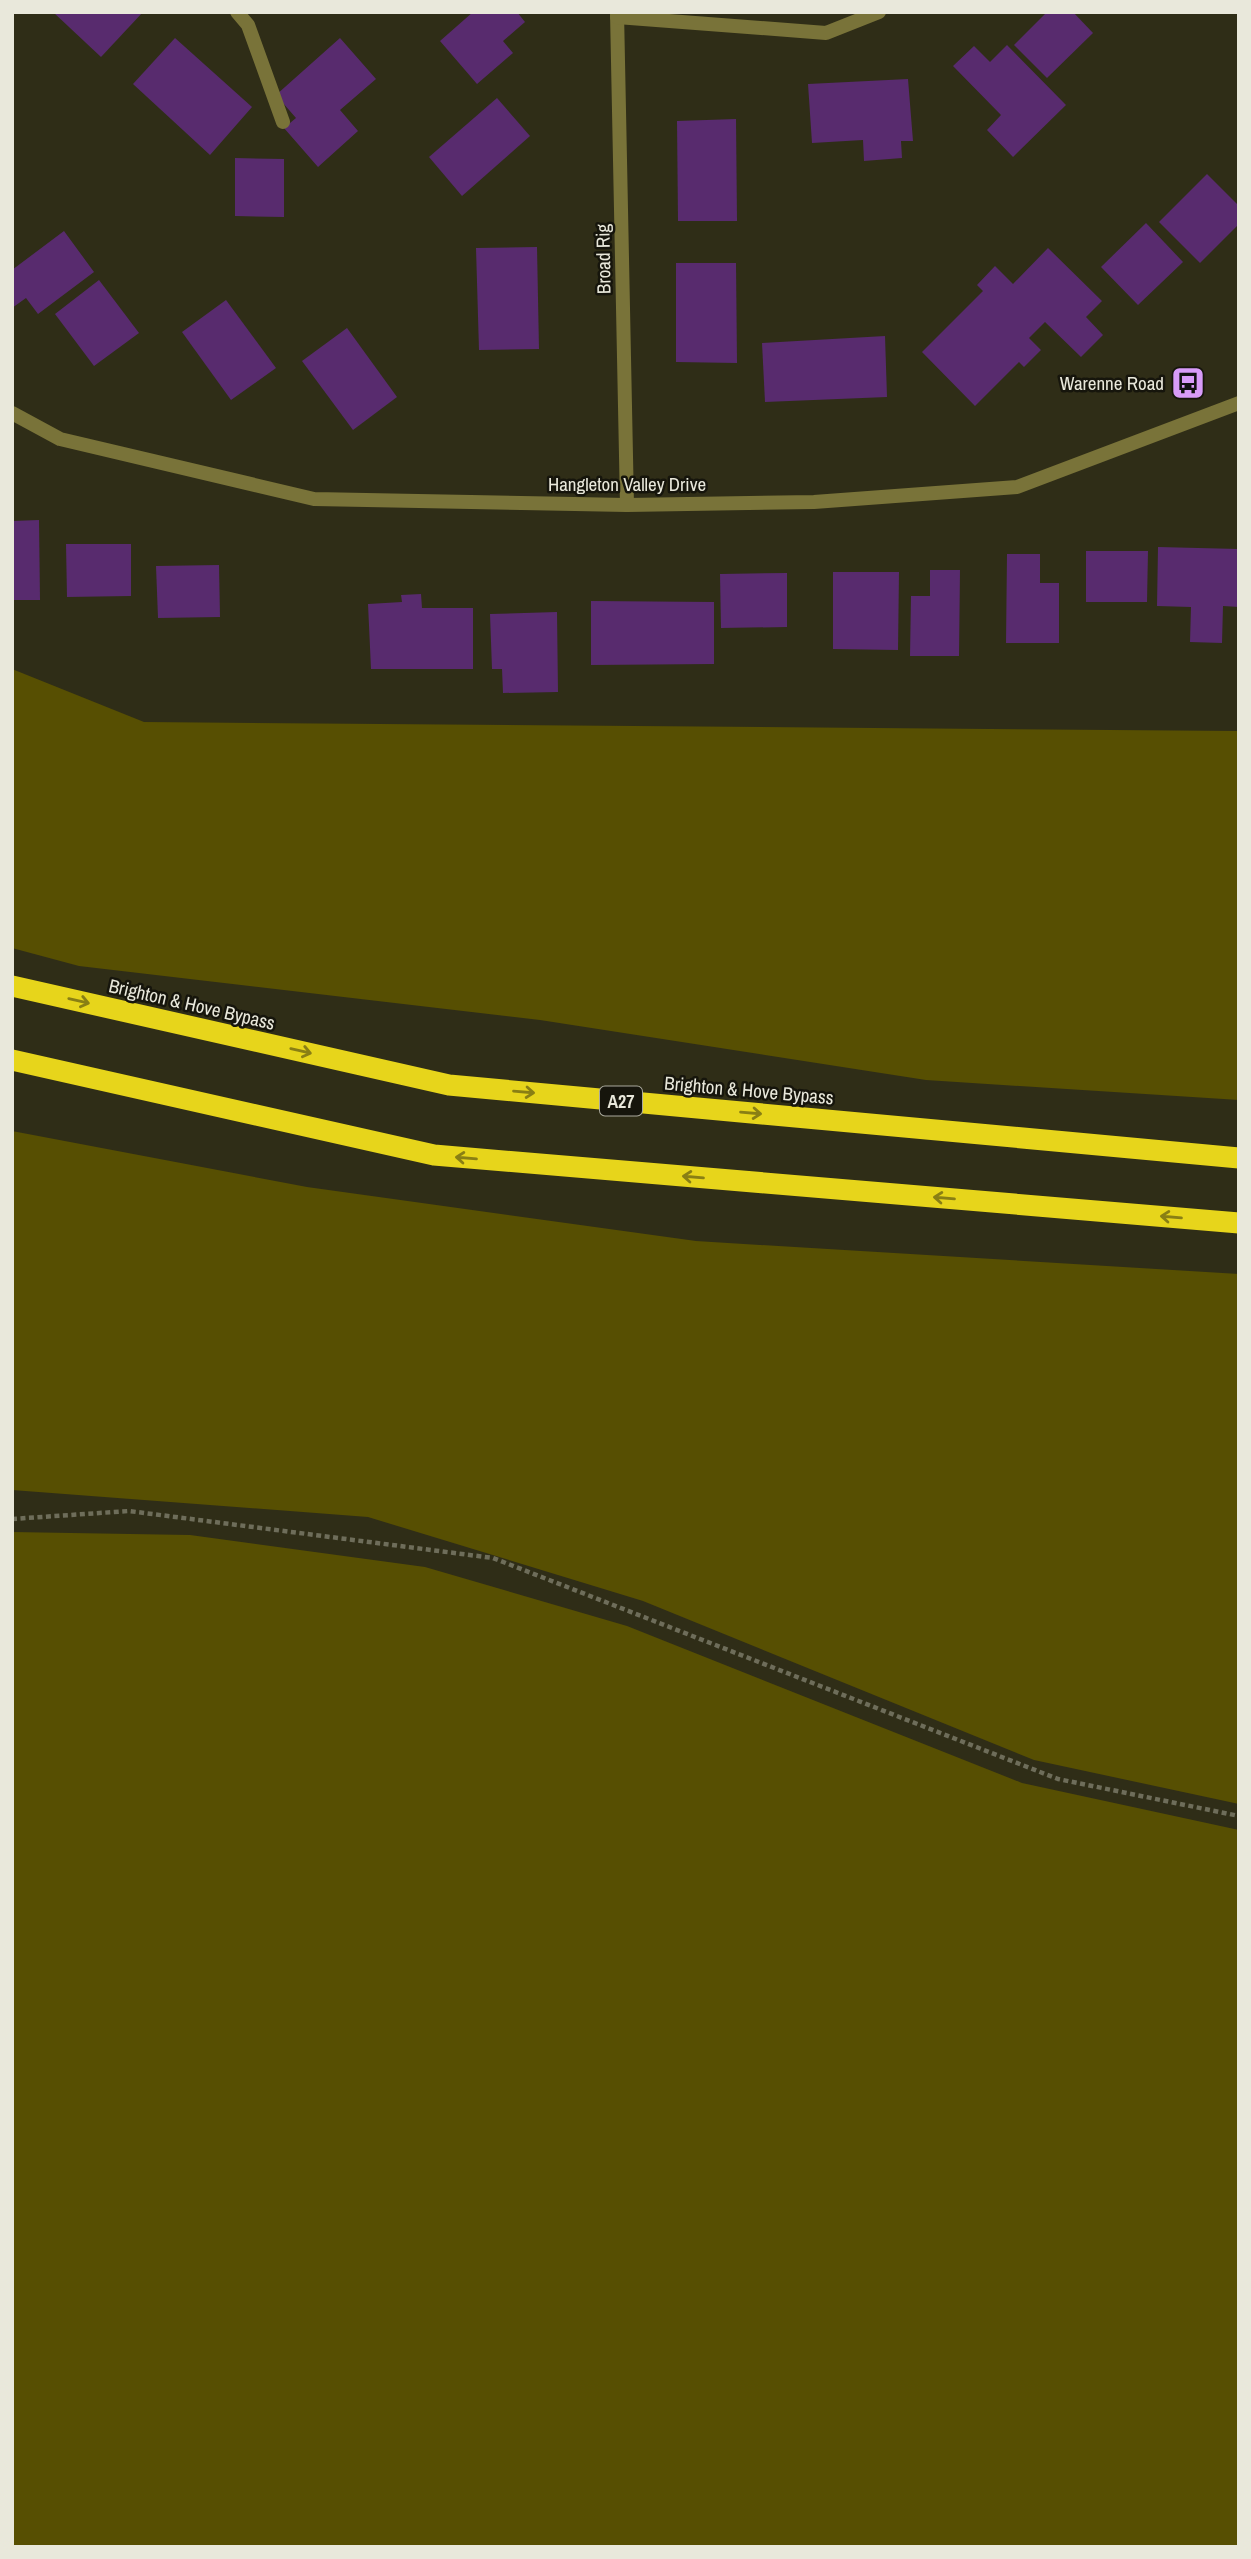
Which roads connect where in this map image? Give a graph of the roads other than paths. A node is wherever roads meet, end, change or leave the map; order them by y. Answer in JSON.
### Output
{"nodes":[{"id":1,"x":237,"y":12,"type":"edge"},
{"id":2,"x":879,"y":12,"type":"edge"},
{"id":3,"x":617,"y":15,"type":"edge"},
{"id":4,"x":283,"y":122,"type":"dead end"},
{"id":5,"x":1239,"y":403,"type":"edge"},
{"id":6,"x":12,"y":413,"type":"edge"},
{"id":7,"x":627,"y":505,"type":"junction"},
{"id":8,"x":12,"y":986,"type":"edge"},
{"id":9,"x":12,"y":1060,"type":"edge"},
{"id":10,"x":1239,"y":1158,"type":"edge"},
{"id":11,"x":1239,"y":1223,"type":"edge"}],
"edges":[{"from":1,"to":4,"type":"street"},
{"from":2,"to":3,"type":"street"},
{"from":3,"to":7,"type":"street","name":"Broad Rig"},
{"from":5,"to":7,"type":"street","name":"Hangleton Valley Drive"},
{"from":6,"to":7,"type":"street","name":"Hangleton Valley Drive"},
{"from":8,"to":10,"type":"highway","name":"Brighton & Hove Bypass","number":"A27","one_way":true},
{"from":11,"to":9,"type":"highway","one_way":true}]}
